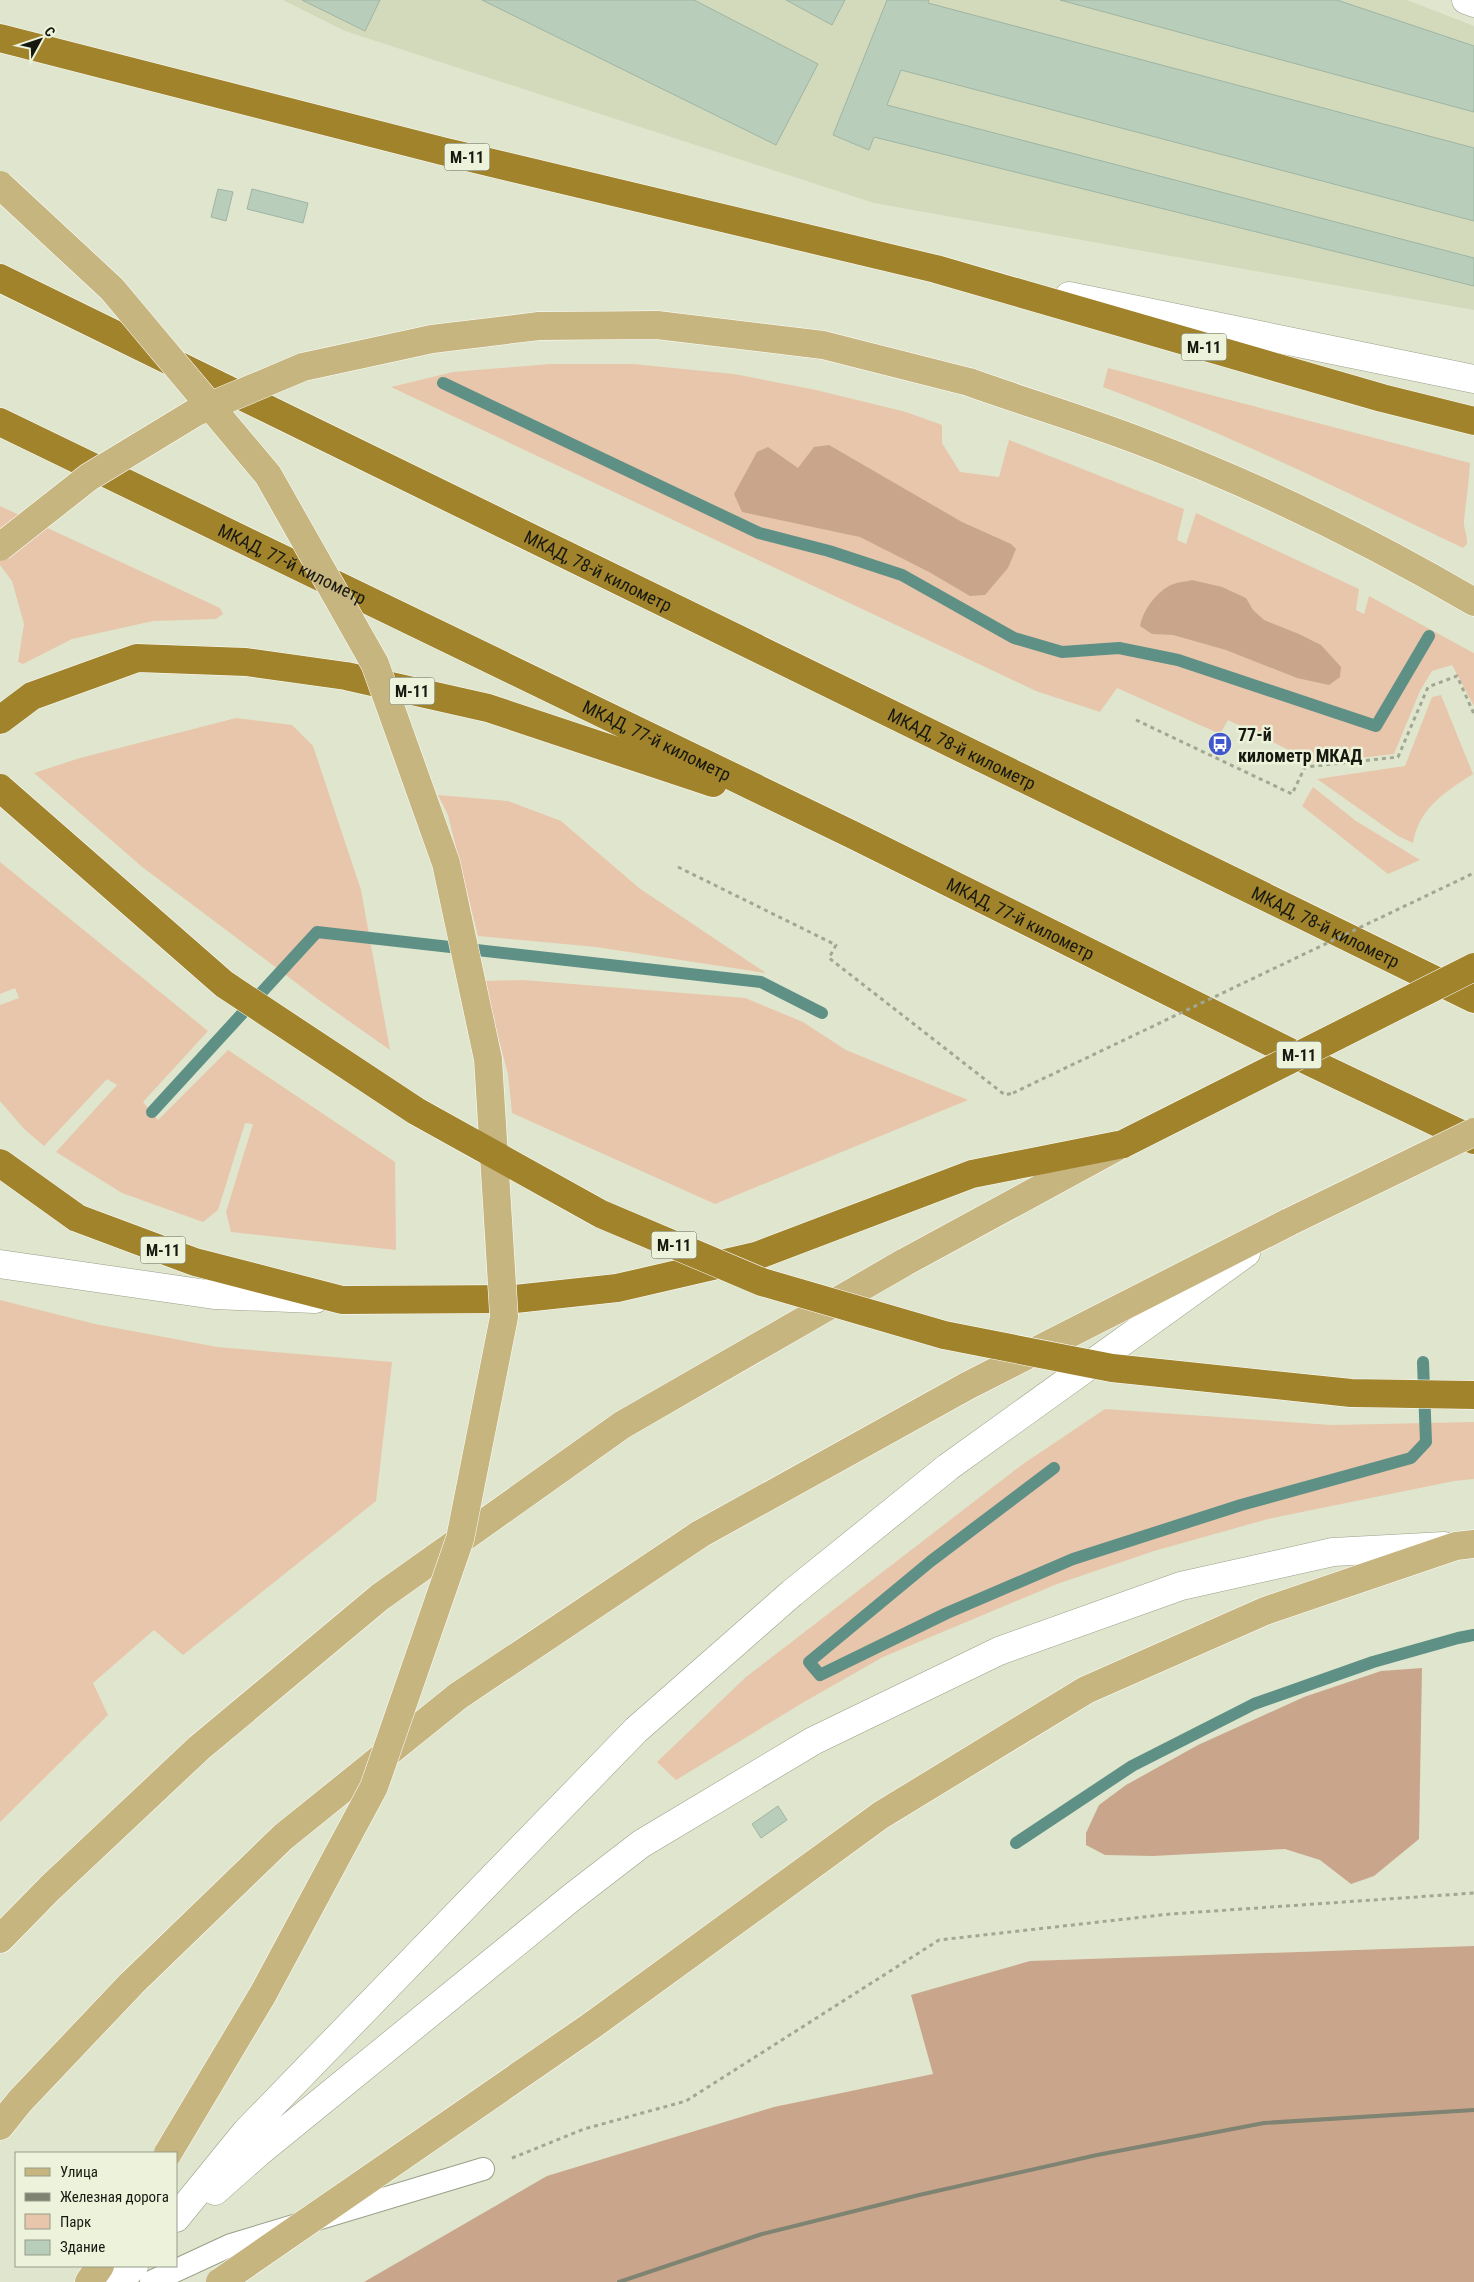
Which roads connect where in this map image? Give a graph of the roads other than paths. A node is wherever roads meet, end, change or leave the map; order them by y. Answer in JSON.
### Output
{"nodes":[{"id":1,"x":1466,"y":0,"type":"edge"},
{"id":2,"x":1474,"y":3,"type":"edge"},
{"id":3,"x":0,"y":38,"type":"edge"},
{"id":4,"x":0,"y":184,"type":"edge"},
{"id":5,"x":936,"y":269,"type":"junction"},
{"id":6,"x":0,"y":278,"type":"edge"},
{"id":7,"x":1474,"y":378,"type":"edge"},
{"id":8,"x":1474,"y":420,"type":"edge"},
{"id":9,"x":0,"y":422,"type":"edge"},
{"id":10,"x":0,"y":547,"type":"edge"},
{"id":11,"x":1474,"y":602,"type":"edge"},
{"id":12,"x":0,"y":720,"type":"edge"},
{"id":13,"x":0,"y":788,"type":"edge"},
{"id":14,"x":821,"y":820,"type":"junction"},
{"id":15,"x":1474,"y":967,"type":"edge"},
{"id":16,"x":1474,"y":999,"type":"edge"},
{"id":17,"x":1474,"y":1132,"type":"edge"},
{"id":18,"x":1474,"y":1140,"type":"edge"},
{"id":19,"x":1123,"y":1144,"type":"junction"},
{"id":20,"x":0,"y":1163,"type":"edge"},
{"id":21,"x":1290,"y":1222,"type":"junction"},
{"id":22,"x":0,"y":1264,"type":"edge"},
{"id":23,"x":342,"y":1300,"type":"junction"},
{"id":24,"x":1474,"y":1394,"type":"edge"},
{"id":25,"x":1465,"y":1545,"type":"edge"},
{"id":26,"x":0,"y":1939,"type":"edge"},
{"id":27,"x":0,"y":2126,"type":"edge"},
{"id":28,"x":169,"y":2152,"type":"edge"},
{"id":29,"x":483,"y":2170,"type":"road end"},
{"id":30,"x":178,"y":2216,"type":"edge"},
{"id":31,"x":178,"y":2223,"type":"edge"},
{"id":32,"x":99,"y":2267,"type":"edge"},
{"id":33,"x":133,"y":2267,"type":"edge"},
{"id":34,"x":89,"y":2282,"type":"edge"},
{"id":35,"x":118,"y":2282,"type":"edge"},
{"id":36,"x":151,"y":2282,"type":"edge"},
{"id":37,"x":220,"y":2282,"type":"edge"}],
"edges":[{"from":1,"to":2,"type":"main road"},
{"from":3,"to":5,"type":"highway","number":"М-11"},
{"from":4,"to":28,"type":"main road","bridge":true},
{"from":5,"to":7,"type":"main road","number":"М-11"},
{"from":5,"to":8,"type":"highway","number":"М-11"},
{"from":6,"to":16,"type":"highway","name":"МКАД, 78-й километр"},
{"from":9,"to":14,"type":"highway","name":"МКАД, 77-й километр"},
{"from":10,"to":11,"type":"main road","bridge":true},
{"from":12,"to":14,"type":"highway","number":"М-11"},
{"from":13,"to":24,"type":"highway","number":"М-11","bridge":true},
{"from":14,"to":18,"type":"highway","name":"МКАД, 77-й километр"},
{"from":15,"to":19,"type":"highway","number":"М-11","bridge":true},
{"from":17,"to":21,"type":"main road","bridge":true},
{"from":19,"to":23,"type":"highway","number":"М-11"},
{"from":19,"to":26,"type":"main road"},
{"from":20,"to":23,"type":"highway","number":"М-11"},
{"from":21,"to":27,"type":"main road"},
{"from":21,"to":30,"type":"main road"},
{"from":22,"to":23,"type":"main road"},
{"from":25,"to":31,"type":"main road"},
{"from":25,"to":37,"type":"main road","bridge":true},
{"from":29,"to":36,"type":"lane"},
{"from":32,"to":34,"type":"main road"},
{"from":33,"to":35,"type":"main road"}]}
